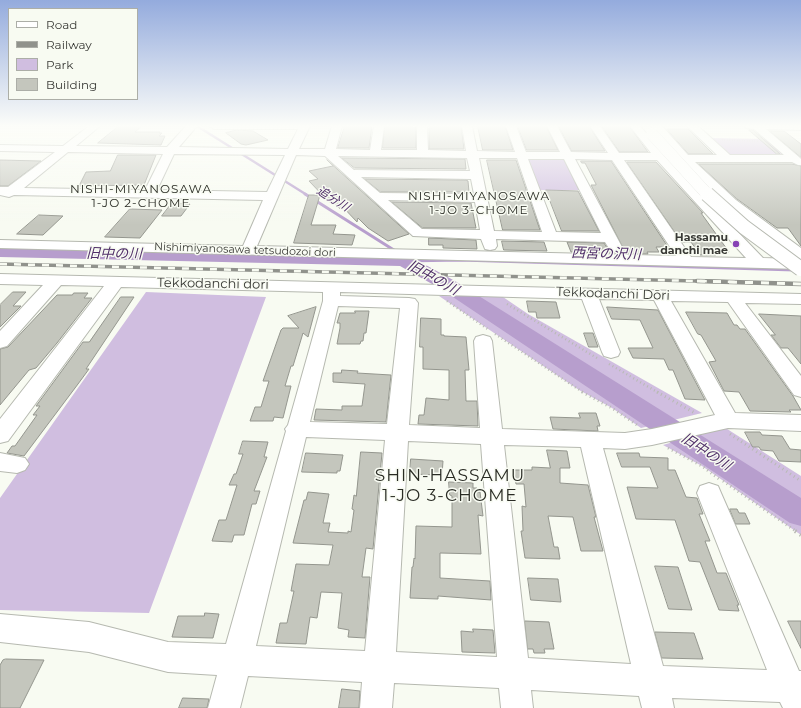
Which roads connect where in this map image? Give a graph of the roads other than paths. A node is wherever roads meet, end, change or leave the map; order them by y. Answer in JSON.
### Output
{"nodes":[{"id":1,"x":52,"y":159,"type":"edge"},
{"id":2,"x":166,"y":159,"type":"edge"},
{"id":3,"x":289,"y":159,"type":"edge"},
{"id":4,"x":335,"y":159,"type":"edge"},
{"id":5,"x":473,"y":159,"type":"edge"},
{"id":6,"x":522,"y":159,"type":"edge"},
{"id":7,"x":570,"y":159,"type":"edge"},
{"id":8,"x":618,"y":159,"type":"edge"},
{"id":9,"x":662,"y":159,"type":"edge"},
{"id":10,"x":676,"y":159,"type":"edge"},
{"id":11,"x":685,"y":159,"type":"edge"},
{"id":12,"x":745,"y":159,"type":"edge"},
{"id":13,"x":798,"y":162,"type":"edge"},
{"id":14,"x":352,"y":174,"type":"junction"},
{"id":15,"x":476,"y":175,"type":"junction"},
{"id":16,"x":6,"y":191,"type":"edge"},
{"id":17,"x":149,"y":194,"type":"junction"},
{"id":18,"x":271,"y":196,"type":"junction"},
{"id":19,"x":377,"y":197,"type":"junction"},
{"id":20,"x":481,"y":198,"type":"junction"},
{"id":21,"x":0,"y":200,"type":"edge"},
{"id":22,"x":488,"y":235,"type":"junction"},
{"id":23,"x":551,"y":237,"type":"junction"},
{"id":24,"x":609,"y":238,"type":"junction"},
{"id":25,"x":0,"y":244,"type":"edge"},
{"id":26,"x":248,"y":250,"type":"junction"},
{"id":27,"x":801,"y":255,"type":"edge"},
{"id":28,"x":491,"y":257,"type":"junction"},
{"id":29,"x":622,"y":260,"type":"junction"},
{"id":30,"x":687,"y":262,"type":"junction"},
{"id":31,"x":759,"y":264,"type":"junction"},
{"id":32,"x":801,"y":264,"type":"edge"},
{"id":33,"x":801,"y":269,"type":"edge"},
{"id":34,"x":0,"y":279,"type":"edge"},
{"id":35,"x":57,"y":280,"type":"junction"},
{"id":36,"x":116,"y":282,"type":"junction"},
{"id":37,"x":426,"y":289,"type":"joint"},
{"id":38,"x":332,"y":294,"type":"junction"},
{"id":39,"x":589,"y":294,"type":"junction"},
{"id":40,"x":660,"y":296,"type":"junction"},
{"id":41,"x":733,"y":298,"type":"junction"},
{"id":42,"x":801,"y":300,"type":"edge"},
{"id":43,"x":483,"y":341,"type":"dead end"},
{"id":44,"x":0,"y":342,"type":"edge"},
{"id":45,"x":611,"y":352,"type":"dead end"},
{"id":46,"x":801,"y":390,"type":"edge"},
{"id":47,"x":716,"y":422,"type":"junction"},
{"id":48,"x":801,"y":423,"type":"edge"},
{"id":49,"x":296,"y":429,"type":"junction"},
{"id":50,"x":397,"y":433,"type":"junction"},
{"id":51,"x":0,"y":435,"type":"edge"},
{"id":52,"x":493,"y":437,"type":"junction"},
{"id":53,"x":590,"y":440,"type":"junction"},
{"id":54,"x":709,"y":493,"type":"dead end"},
{"id":55,"x":0,"y":628,"type":"edge"},
{"id":56,"x":237,"y":659,"type":"junction"},
{"id":57,"x":379,"y":666,"type":"junction"},
{"id":58,"x":514,"y":673,"type":"junction"},
{"id":59,"x":655,"y":694,"type":"edge"},
{"id":60,"x":797,"y":694,"type":"edge"},
{"id":61,"x":224,"y":708,"type":"edge"},
{"id":62,"x":376,"y":708,"type":"edge"},
{"id":63,"x":517,"y":708,"type":"edge"}],
"edges":[{"from":1,"to":16,"type":"street"},
{"from":2,"to":17,"type":"street"},
{"from":3,"to":18,"type":"street"},
{"from":4,"to":14,"type":"street"},
{"from":5,"to":15,"type":"street"},
{"from":6,"to":23,"type":"street"},
{"from":7,"to":24,"type":"street"},
{"from":8,"to":30,"type":"street"},
{"from":9,"to":31,"type":"street"},
{"from":10,"to":33,"type":"street","bridge":true},
{"from":11,"to":27,"type":"street"},
{"from":12,"to":13,"type":"street"},
{"from":14,"to":15,"type":"street"},
{"from":14,"to":19,"type":"street"},
{"from":15,"to":20,"type":"street"},
{"from":16,"to":17,"type":"street"},
{"from":16,"to":21,"type":"street"},
{"from":17,"to":18,"type":"street"},
{"from":18,"to":26,"type":"street"},
{"from":19,"to":20,"type":"street"},
{"from":19,"to":22,"type":"street"},
{"from":20,"to":22,"type":"street"},
{"from":22,"to":23,"type":"street"},
{"from":22,"to":28,"type":"street"},
{"from":23,"to":24,"type":"street"},
{"from":24,"to":29,"type":"street"},
{"from":25,"to":26,"type":"street","name":"Nishimiyanosawa tetsudozoi dori"},
{"from":26,"to":28,"type":"street","name":"Nishimiyanosawa tetsudozoi dori"},
{"from":28,"to":29,"type":"street","name":"Nishimiyanosawa tetsudozoi dori"},
{"from":29,"to":30,"type":"street","name":"Nishimiyanosawa tetsudozoi dori"},
{"from":30,"to":31,"type":"street","name":"Nishimiyanosawa tetsudozoi dori"},
{"from":31,"to":32,"type":"street","name":"Nishimiyanosawa tetsudozoi dori"},
{"from":34,"to":35,"type":"street","name":"Tekkodanchi dori"},
{"from":35,"to":36,"type":"street","name":"Tekkodanchi dori"},
{"from":35,"to":44,"type":"street"},
{"from":36,"to":38,"type":"street","name":"Tekkodanchi dori"},
{"from":36,"to":51,"type":"street"},
{"from":37,"to":38,"type":"street","name":"Tekkodanchi dori"},
{"from":37,"to":39,"type":"street","name":"Tekkodanchi Dōri"},
{"from":38,"to":49,"type":"street"},
{"from":38,"to":50,"type":"street"},
{"from":39,"to":40,"type":"street","name":"Tekkodanchi Dōri"},
{"from":39,"to":45,"type":"street"},
{"from":40,"to":41,"type":"street","name":"Tekkodanchi Dōri"},
{"from":40,"to":47,"type":"street"},
{"from":41,"to":42,"type":"street","name":"Tekkodanchi Dōri"},
{"from":41,"to":46,"type":"street"},
{"from":43,"to":52,"type":"street"},
{"from":47,"to":48,"type":"street"},
{"from":47,"to":53,"type":"street"},
{"from":49,"to":50,"type":"street"},
{"from":49,"to":56,"type":"street"},
{"from":50,"to":52,"type":"street"},
{"from":50,"to":57,"type":"street"},
{"from":52,"to":53,"type":"street"},
{"from":52,"to":58,"type":"street"},
{"from":53,"to":59,"type":"street"},
{"from":54,"to":60,"type":"street"},
{"from":55,"to":56,"type":"street"},
{"from":56,"to":57,"type":"street"},
{"from":56,"to":61,"type":"street"},
{"from":57,"to":58,"type":"street"},
{"from":57,"to":62,"type":"street"},
{"from":58,"to":59,"type":"street"},
{"from":58,"to":63,"type":"street"},
{"from":59,"to":60,"type":"street"}]}
